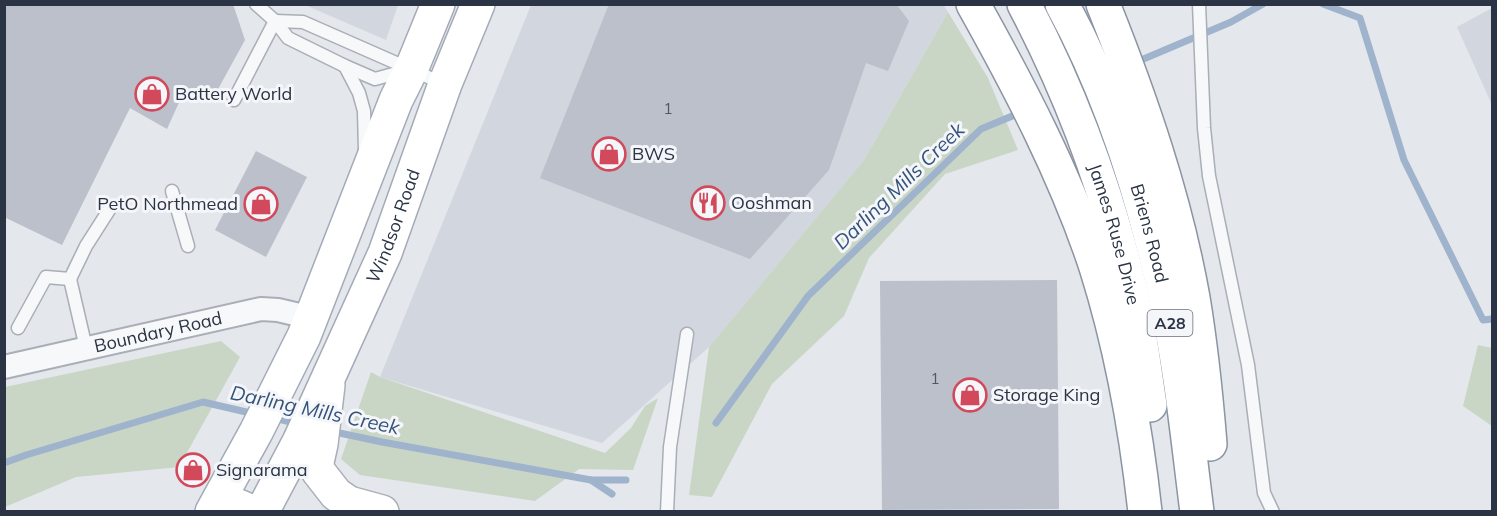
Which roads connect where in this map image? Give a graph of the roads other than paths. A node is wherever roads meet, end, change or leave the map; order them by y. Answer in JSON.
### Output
{"nodes":[{"id":1,"x":256,"y":4,"type":"edge"},
{"id":2,"x":438,"y":4,"type":"edge"},
{"id":3,"x":478,"y":4,"type":"edge"},
{"id":4,"x":973,"y":4,"type":"edge"},
{"id":5,"x":1103,"y":4,"type":"edge"},
{"id":6,"x":1199,"y":4,"type":"edge"},
{"id":7,"x":1064,"y":8,"type":"edge"},
{"id":8,"x":1029,"y":15,"type":"edge"},
{"id":9,"x":275,"y":21,"type":"junction"},
{"id":10,"x":345,"y":66,"type":"junction"},
{"id":11,"x":411,"y":70,"type":"junction"},
{"id":12,"x":445,"y":84,"type":"junction"},
{"id":13,"x":234,"y":100,"type":"dead end"},
{"id":14,"x":1135,"y":134,"type":"junction"},
{"id":15,"x":366,"y":176,"type":"junction"},
{"id":16,"x":172,"y":191,"type":"dead end"},
{"id":17,"x":109,"y":210,"type":"dead end"},
{"id":18,"x":188,"y":246,"type":"dead end"},
{"id":19,"x":70,"y":279,"type":"junction"},
{"id":20,"x":312,"y":318,"type":"junction"},
{"id":21,"x":18,"y":328,"type":"dead end"},
{"id":22,"x":687,"y":334,"type":"dead end"},
{"id":23,"x":86,"y":348,"type":"junction"},
{"id":24,"x":4,"y":367,"type":"edge"},
{"id":25,"x":310,"y":443,"type":"junction"},
{"id":26,"x":216,"y":505,"type":"edge"},
{"id":27,"x":252,"y":512,"type":"edge"},
{"id":28,"x":262,"y":512,"type":"edge"},
{"id":29,"x":382,"y":512,"type":"edge"},
{"id":30,"x":667,"y":512,"type":"edge"},
{"id":31,"x":1145,"y":512,"type":"edge"},
{"id":32,"x":1162,"y":512,"type":"edge"},
{"id":33,"x":1197,"y":512,"type":"edge"},
{"id":34,"x":1214,"y":512,"type":"edge"},
{"id":35,"x":1273,"y":512,"type":"edge"}],
"edges":[{"from":1,"to":9,"type":"lane"},
{"from":2,"to":11,"type":"main road"},
{"from":3,"to":12,"type":"main road","name":"Windsor Road"},
{"from":4,"to":31,"type":"main road"},
{"from":5,"to":14,"type":"main road"},
{"from":6,"to":35,"type":"lane"},
{"from":7,"to":14,"type":"main road","name":"Briens Road","number":"A28"},
{"from":8,"to":32,"type":"main road","name":"James Ruse Drive","number":"A28"},
{"from":9,"to":10,"type":"lane"},
{"from":9,"to":11,"type":"lane"},
{"from":9,"to":13,"type":"lane"},
{"from":10,"to":11,"type":"lane"},
{"from":10,"to":15,"type":"lane"},
{"from":11,"to":12,"type":"lane"},
{"from":11,"to":15,"type":"main road"},
{"from":12,"to":25,"type":"main road","name":"Windsor Road"},
{"from":14,"to":33,"type":"main road","name":"Briens Road","number":"A28"},
{"from":14,"to":34,"type":"main road"},
{"from":15,"to":20,"type":"main road"},
{"from":16,"to":18,"type":"lane"},
{"from":17,"to":19,"type":"lane"},
{"from":19,"to":21,"type":"lane"},
{"from":19,"to":23,"type":"lane"},
{"from":20,"to":23,"type":"street","name":"Boundary Road"},
{"from":20,"to":26,"type":"main road"},
{"from":22,"to":30,"type":"lane"},
{"from":23,"to":24,"type":"street","name":"Boundary Road"},
{"from":25,"to":28,"type":"main road","name":"Windsor Road"},
{"from":25,"to":29,"type":"main road"},
{"from":26,"to":27,"type":"main road"}]}
